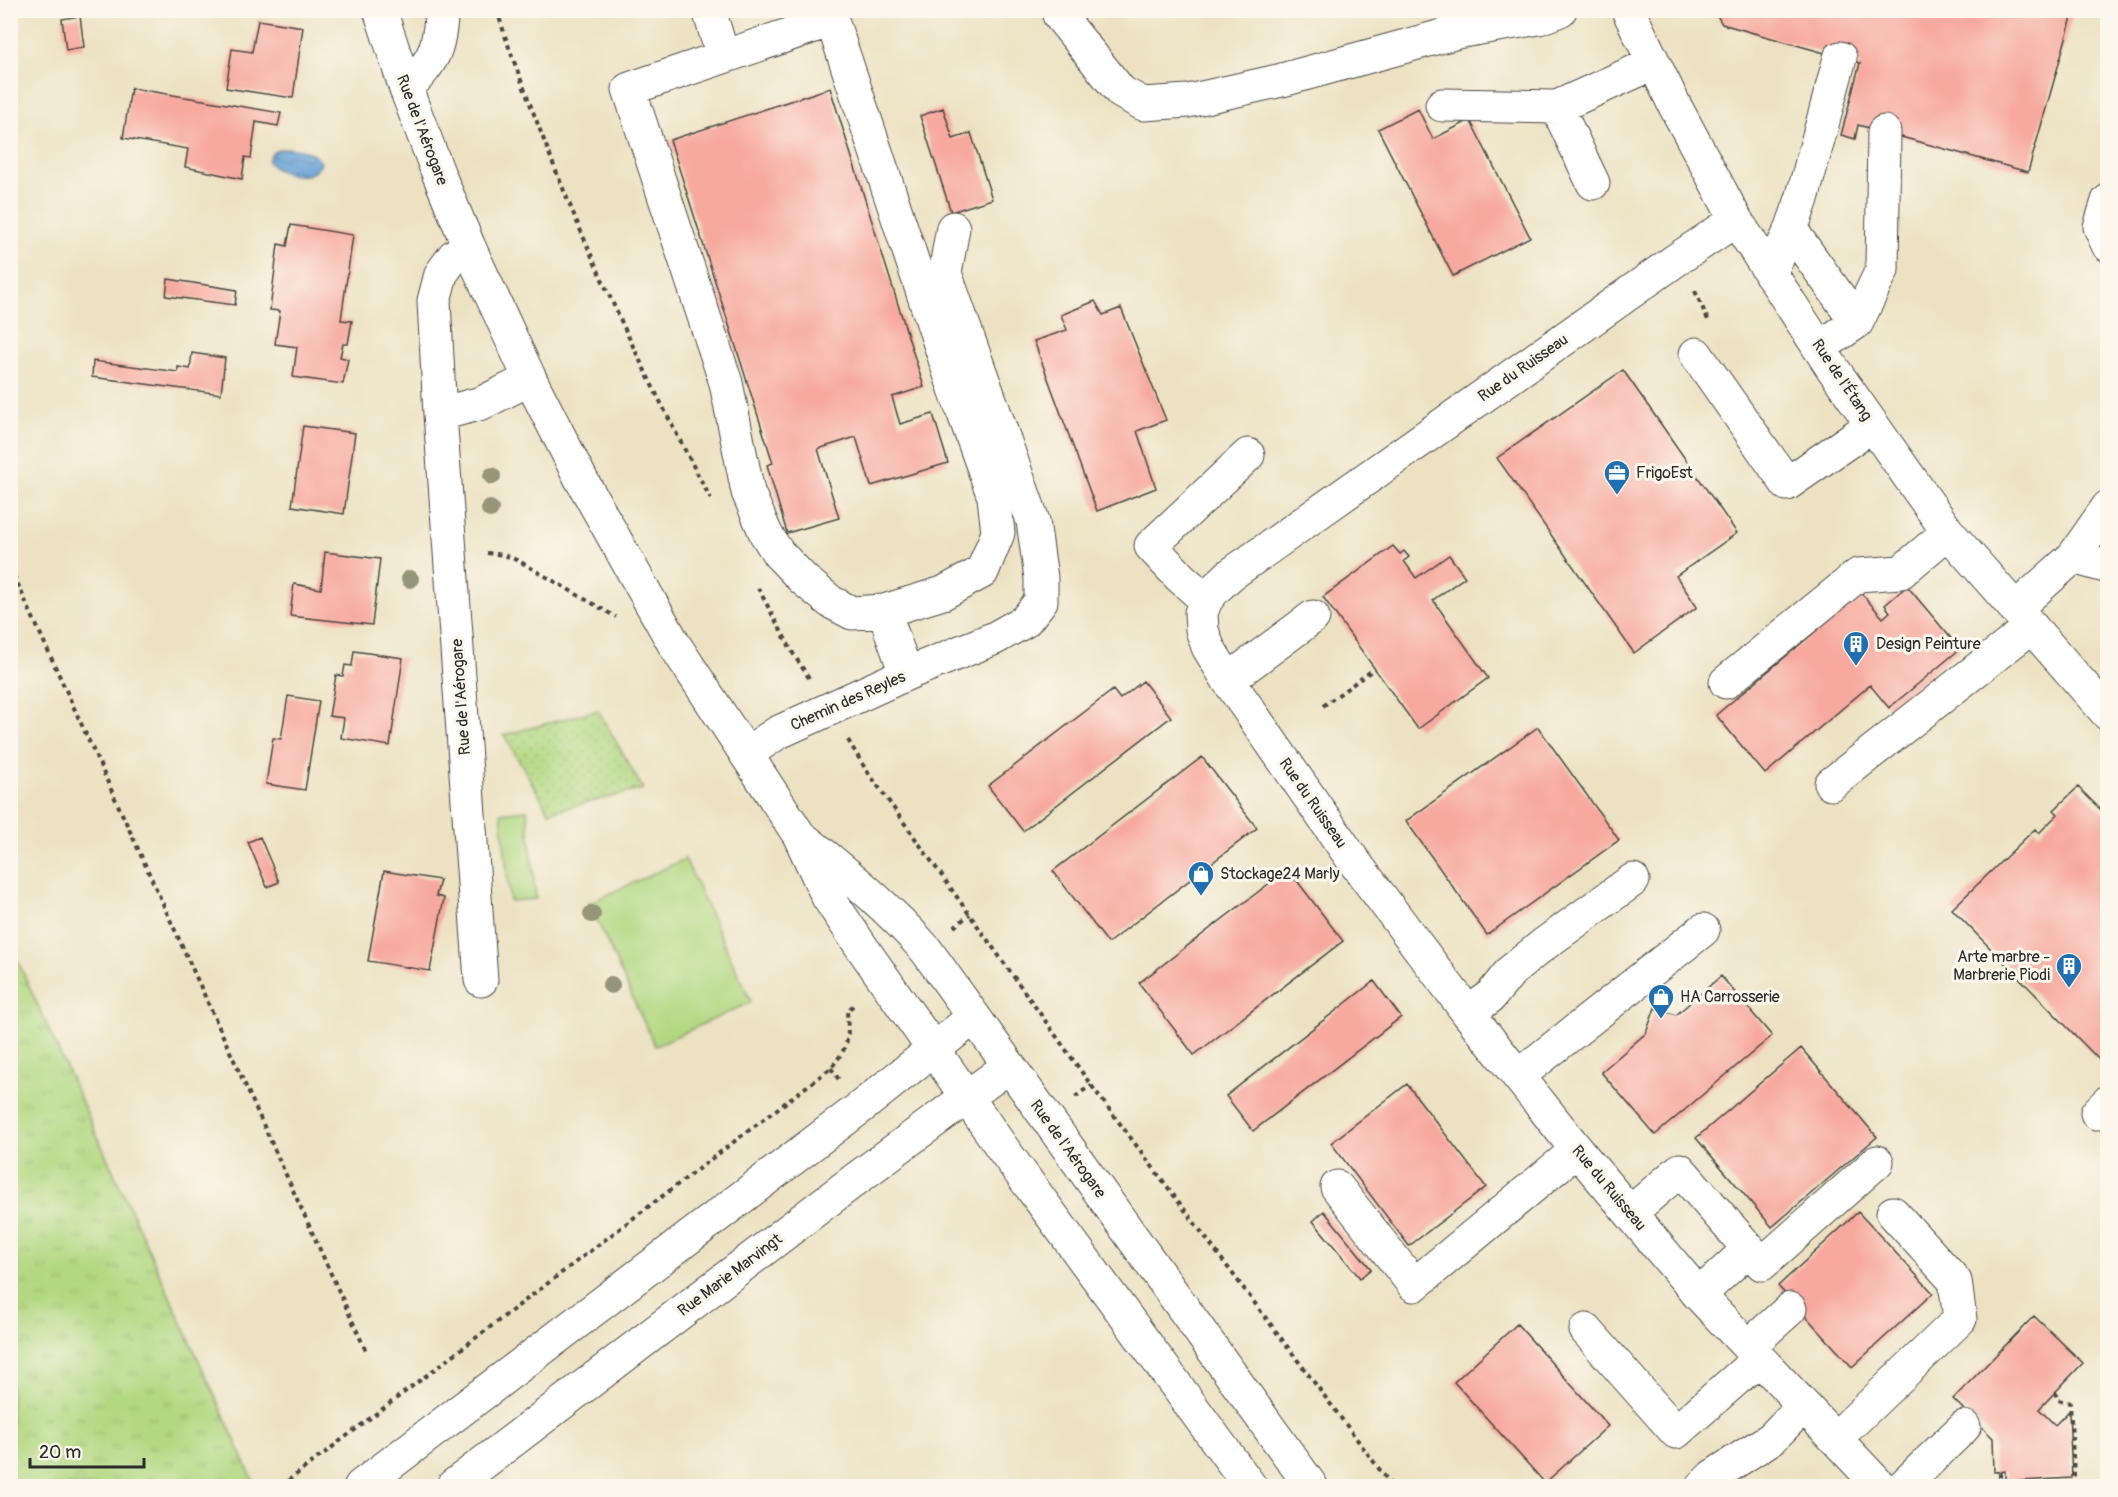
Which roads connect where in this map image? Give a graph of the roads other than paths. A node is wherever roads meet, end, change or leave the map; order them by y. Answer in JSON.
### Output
{"nodes":[{"id":1,"x":380,"y":10,"type":"edge"},
{"id":2,"x":442,"y":10,"type":"edge"},
{"id":3,"x":709,"y":10,"type":"edge"},
{"id":4,"x":1560,"y":10,"type":"edge"},
{"id":5,"x":1628,"y":10,"type":"edge"},
{"id":6,"x":1059,"y":15,"type":"dead end"},
{"id":7,"x":723,"y":57,"type":"junction"},
{"id":8,"x":1840,"y":58,"type":"dead end"},
{"id":9,"x":1654,"y":63,"type":"junction"},
{"id":10,"x":406,"y":89,"type":"junction"},
{"id":11,"x":1442,"y":105,"type":"dead end"},
{"id":12,"x":1557,"y":108,"type":"junction"},
{"id":13,"x":1884,"y":132,"type":"dead end"},
{"id":14,"x":1593,"y":183,"type":"dead end"},
{"id":15,"x":2108,"y":201,"type":"edge"},
{"id":16,"x":1736,"y":220,"type":"junction"},
{"id":17,"x":953,"y":228,"type":"dead end"},
{"id":18,"x":1791,"y":230,"type":"junction"},
{"id":19,"x":2108,"y":245,"type":"edge"},
{"id":20,"x":469,"y":247,"type":"junction"},
{"id":21,"x":1770,"y":273,"type":"junction"},
{"id":22,"x":1857,"y":322,"type":"junction"},
{"id":23,"x":1819,"y":348,"type":"junction"},
{"id":24,"x":1696,"y":354,"type":"road end"},
{"id":25,"x":530,"y":379,"type":"junction"},
{"id":26,"x":440,"y":414,"type":"junction"},
{"id":27,"x":1872,"y":425,"type":"junction"},
{"id":28,"x":1248,"y":455,"type":"dead end"},
{"id":29,"x":2108,"y":507,"type":"edge"},
{"id":30,"x":1948,"y":532,"type":"junction"},
{"id":31,"x":2073,"y":557,"type":"junction"},
{"id":32,"x":2108,"y":567,"type":"edge"},
{"id":33,"x":1206,"y":600,"type":"junction"},
{"id":34,"x":884,"y":611,"type":"junction"},
{"id":35,"x":1313,"y":617,"type":"dead end"},
{"id":36,"x":2022,"y":619,"type":"junction"},
{"id":37,"x":906,"y":674,"type":"junction"},
{"id":38,"x":1228,"y":680,"type":"junction"},
{"id":39,"x":1726,"y":682,"type":"dead end"},
{"id":40,"x":2108,"y":714,"type":"edge"},
{"id":41,"x":746,"y":754,"type":"junction"},
{"id":42,"x":1831,"y":784,"type":"dead end"},
{"id":43,"x":799,"y":835,"type":"junction"},
{"id":44,"x":1633,"y":880,"type":"dead end"},
{"id":45,"x":1703,"y":930,"type":"dead end"},
{"id":46,"x":482,"y":980,"type":"dead end"},
{"id":47,"x":1468,"y":1013,"type":"junction"},
{"id":48,"x":974,"y":1017,"type":"junction"},
{"id":49,"x":933,"y":1049,"type":"junction"},
{"id":50,"x":1009,"y":1065,"type":"junction"},
{"id":51,"x":1518,"y":1076,"type":"junction"},
{"id":52,"x":967,"y":1097,"type":"junction"},
{"id":53,"x":1577,"y":1150,"type":"junction"},
{"id":54,"x":1877,"y":1162,"type":"dead end"},
{"id":55,"x":1337,"y":1187,"type":"dead end"},
{"id":56,"x":1630,"y":1213,"type":"junction"},
{"id":57,"x":1893,"y":1213,"type":"dead end"},
{"id":58,"x":1749,"y":1249,"type":"junction"},
{"id":59,"x":1699,"y":1295,"type":"junction"},
{"id":60,"x":1790,"y":1309,"type":"dead end"},
{"id":61,"x":1586,"y":1329,"type":"dead end"},
{"id":62,"x":1753,"y":1353,"type":"junction"},
{"id":63,"x":1803,"y":1406,"type":"junction"},
{"id":64,"x":1964,"y":1427,"type":"dead end"},
{"id":65,"x":1834,"y":1439,"type":"junction"},
{"id":66,"x":361,"y":1486,"type":"edge"},
{"id":67,"x":453,"y":1486,"type":"edge"},
{"id":68,"x":1250,"y":1486,"type":"edge"},
{"id":69,"x":1311,"y":1486,"type":"edge"},
{"id":70,"x":1703,"y":1486,"type":"edge"},
{"id":71,"x":1880,"y":1486,"type":"edge"},
{"id":72,"x":1903,"y":1486,"type":"edge"}],
"edges":[{"from":1,"to":10,"type":"street","name":"Rue de l'Aérogare"},
{"from":2,"to":10,"type":"street"},
{"from":3,"to":7,"type":"street"},
{"from":4,"to":6,"type":"street"},
{"from":5,"to":9,"type":"street","name":"Rue de l'Étang"},
{"from":7,"to":34,"type":"street"},
{"from":7,"to":34,"type":"street"},
{"from":8,"to":18,"type":"street"},
{"from":9,"to":12,"type":"street"},
{"from":9,"to":16,"type":"street","name":"Rue de l'Étang"},
{"from":10,"to":20,"type":"street","name":"Rue de l'Aérogare"},
{"from":11,"to":12,"type":"street"},
{"from":12,"to":14,"type":"street"},
{"from":13,"to":22,"type":"street"},
{"from":15,"to":19,"type":"street"},
{"from":16,"to":21,"type":"street","name":"Rue de l'Étang"},
{"from":16,"to":33,"type":"street","name":"Rue du Ruisseau"},
{"from":17,"to":37,"type":"street","name":"Chemin des Reyles"},
{"from":18,"to":21,"type":"street"},
{"from":18,"to":22,"type":"street"},
{"from":20,"to":25,"type":"street","name":"Rue de l'Aérogare"},
{"from":20,"to":26,"type":"street","name":"Rue de l'Aérogare"},
{"from":21,"to":23,"type":"street","name":"Rue de l'Étang"},
{"from":22,"to":23,"type":"street"},
{"from":23,"to":27,"type":"street","name":"Rue de l'Étang"},
{"from":24,"to":27,"type":"street"},
{"from":25,"to":26,"type":"street"},
{"from":25,"to":41,"type":"street","name":"Rue de l'Aérogare"},
{"from":26,"to":46,"type":"street","name":"Rue de l'Aérogare"},
{"from":27,"to":30,"type":"street","name":"Rue de l'Étang"},
{"from":28,"to":33,"type":"street"},
{"from":29,"to":31,"type":"street"},
{"from":30,"to":36,"type":"street","name":"Rue de l'Étang"},
{"from":30,"to":39,"type":"street"},
{"from":31,"to":32,"type":"street"},
{"from":31,"to":36,"type":"street"},
{"from":33,"to":38,"type":"street","name":"Rue du Ruisseau"},
{"from":34,"to":37,"type":"street"},
{"from":35,"to":38,"type":"street"},
{"from":36,"to":40,"type":"street","name":"Rue de l'Étang"},
{"from":36,"to":42,"type":"street"},
{"from":37,"to":41,"type":"street","name":"Chemin des Reyles"},
{"from":38,"to":47,"type":"street","name":"Rue du Ruisseau"},
{"from":41,"to":43,"type":"street","name":"Rue de l'Aérogare"},
{"from":43,"to":48,"type":"street","name":"Rue de l'Aérogare"},
{"from":43,"to":49,"type":"street","name":"Rue de l'Aérogare"},
{"from":44,"to":47,"type":"street"},
{"from":45,"to":51,"type":"street"},
{"from":47,"to":51,"type":"street","name":"Rue du Ruisseau"},
{"from":48,"to":49,"type":"street"},
{"from":48,"to":50,"type":"street","name":"Rue de l'Aérogare"},
{"from":49,"to":52,"type":"street","name":"Rue de l'Aérogare"},
{"from":49,"to":66,"type":"street"},
{"from":50,"to":52,"type":"street","name":"Rue Marie Marvingt"},
{"from":50,"to":69,"type":"street","name":"Rue de l'Aérogare"},
{"from":51,"to":53,"type":"street","name":"Rue du Ruisseau"},
{"from":52,"to":67,"type":"street","name":"Rue Marie Marvingt"},
{"from":52,"to":68,"type":"street","name":"Rue de l'Aérogare"},
{"from":53,"to":55,"type":"street"},
{"from":53,"to":56,"type":"street","name":"Rue du Ruisseau"},
{"from":54,"to":58,"type":"street"},
{"from":56,"to":58,"type":"street"},
{"from":56,"to":59,"type":"street","name":"Rue du Ruisseau"},
{"from":57,"to":65,"type":"street"},
{"from":58,"to":59,"type":"street"},
{"from":59,"to":62,"type":"street","name":"Rue du Ruisseau"},
{"from":60,"to":62,"type":"street"},
{"from":61,"to":62,"type":"street"},
{"from":62,"to":63,"type":"street","name":"Rue du Ruisseau"},
{"from":63,"to":65,"type":"street","name":"Rue du Ruisseau"},
{"from":63,"to":70,"type":"street"},
{"from":64,"to":72,"type":"street"},
{"from":65,"to":71,"type":"street","name":"Rue du Ruisseau"}]}
